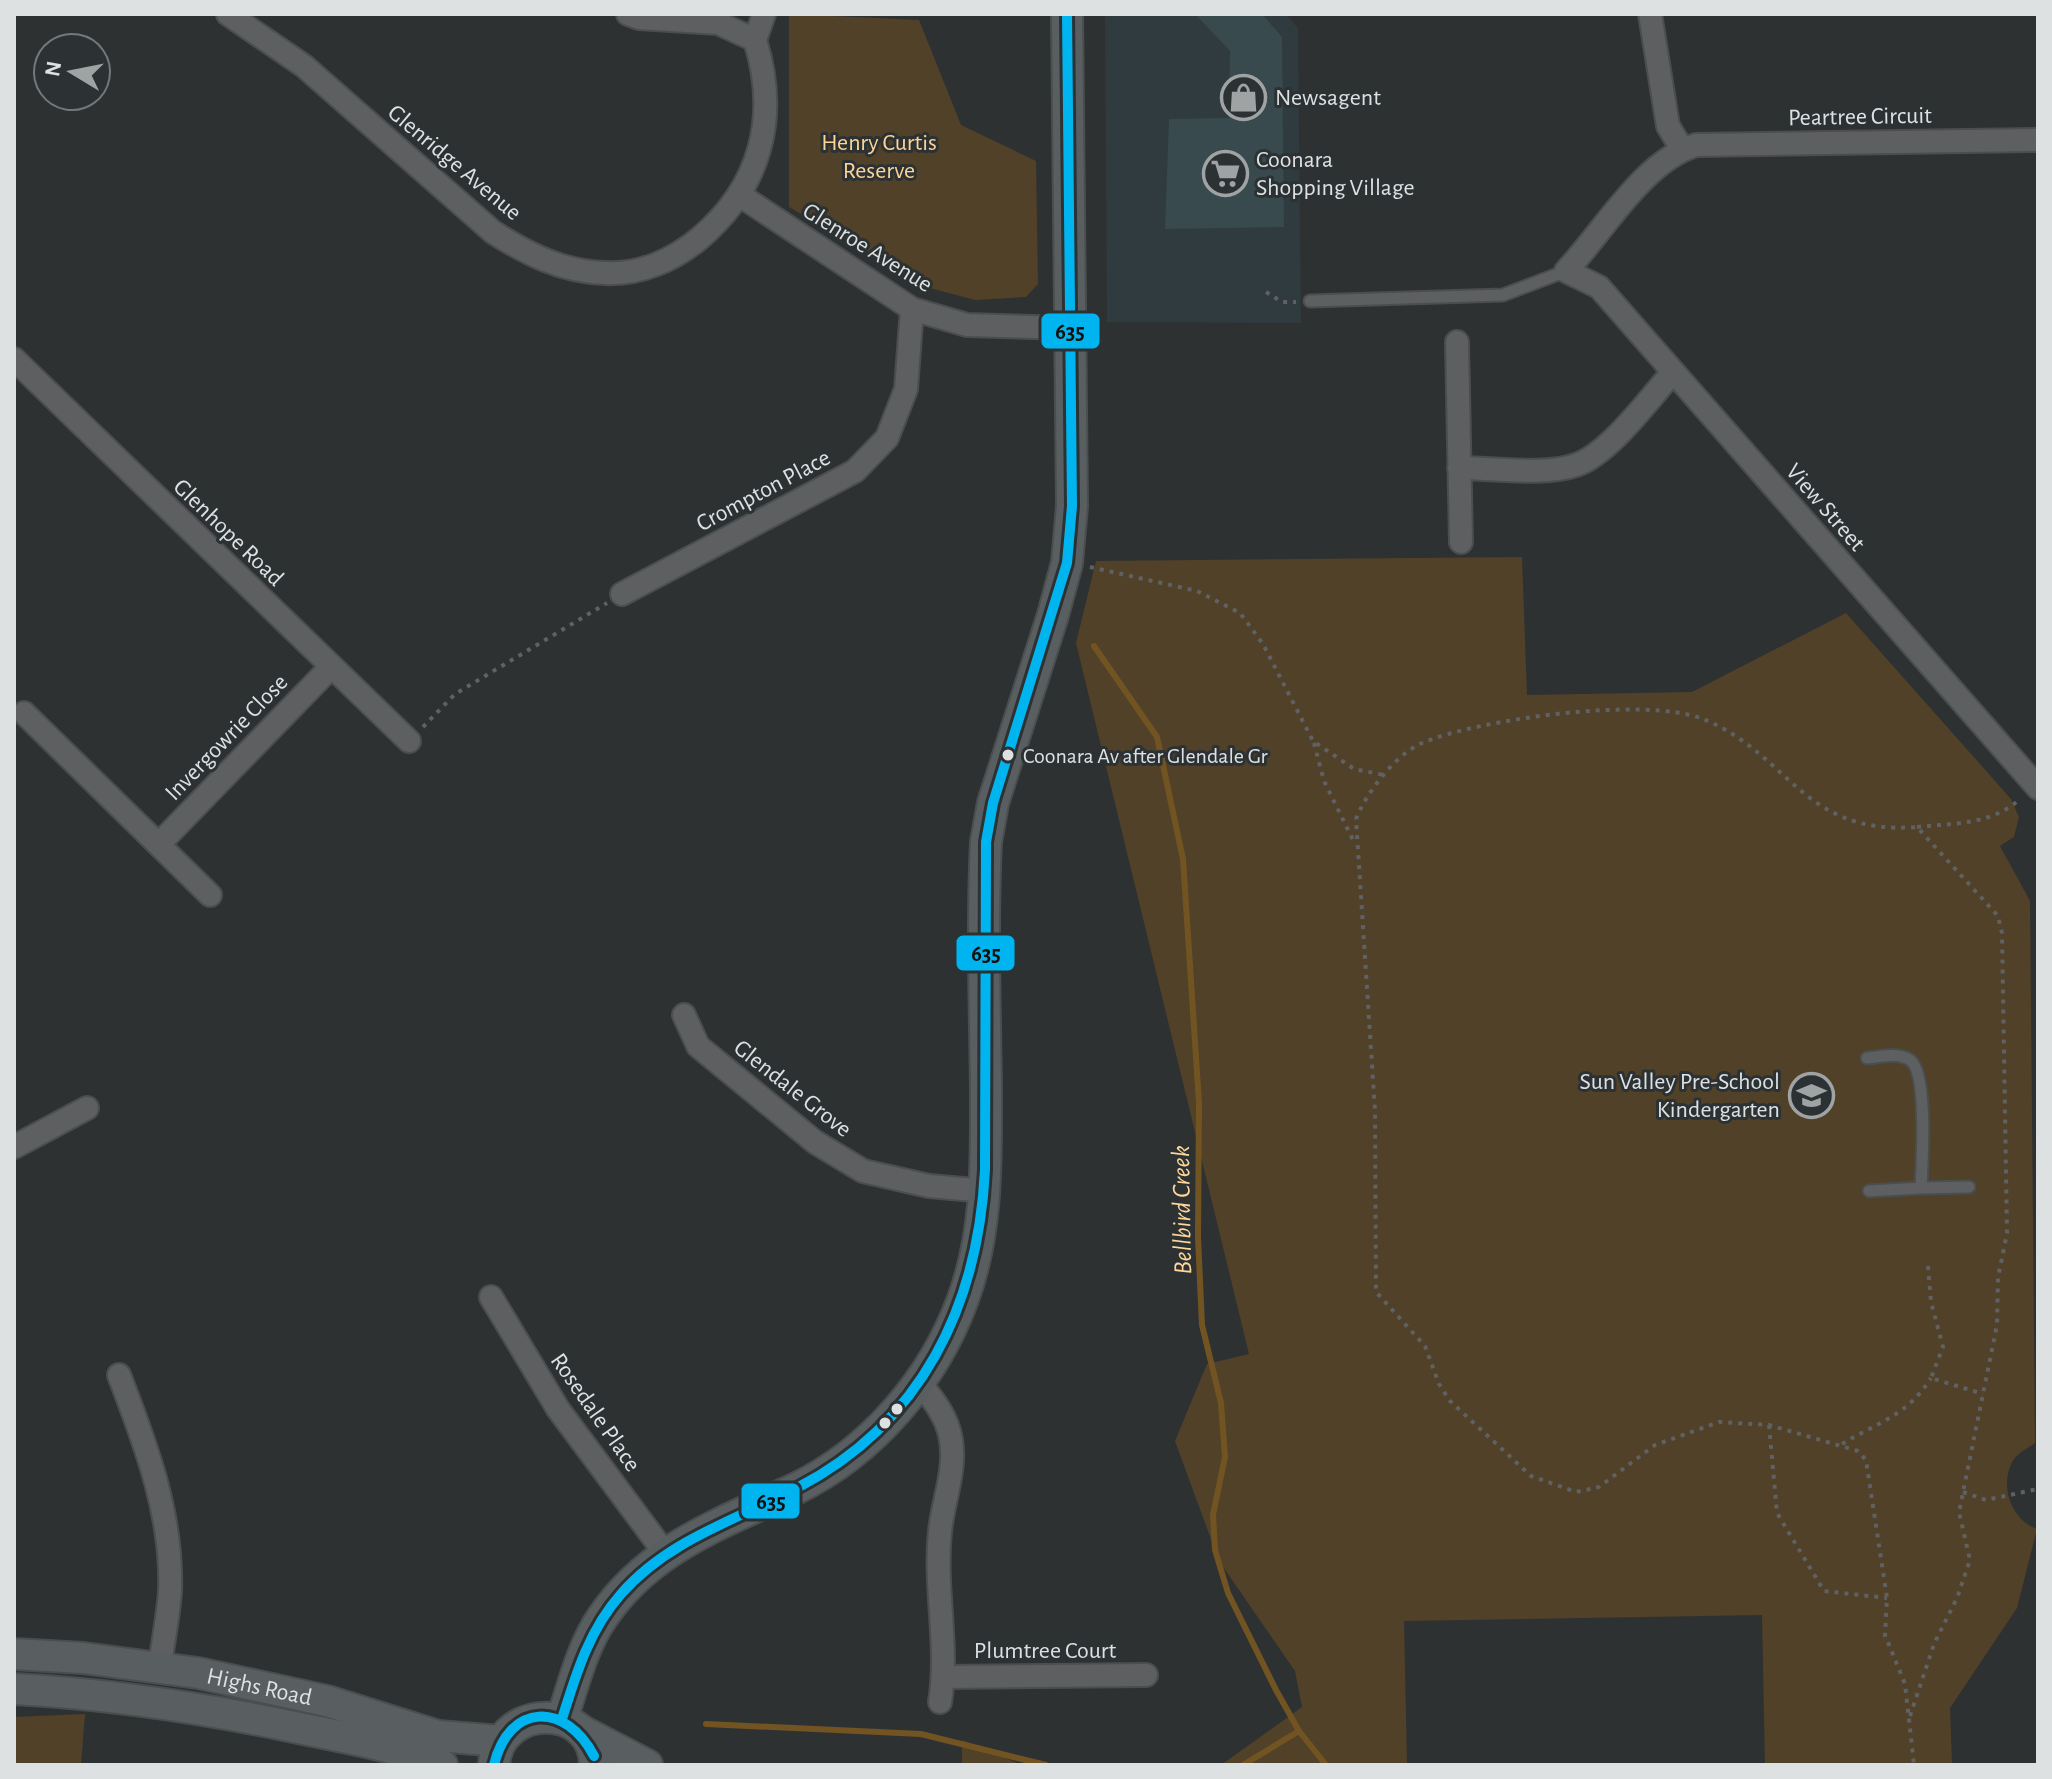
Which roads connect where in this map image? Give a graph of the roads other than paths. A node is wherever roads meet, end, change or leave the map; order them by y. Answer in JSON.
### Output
{"nodes":[{"id":1,"x":228,"y":14,"type":"edge"},
{"id":2,"x":628,"y":14,"type":"edge"},
{"id":3,"x":764,"y":14,"type":"edge"},
{"id":4,"x":1067,"y":14,"type":"edge"},
{"id":5,"x":1650,"y":14,"type":"edge"},
{"id":6,"x":755,"y":40,"type":"junction"},
{"id":7,"x":2038,"y":140,"type":"edge"},
{"id":8,"x":1682,"y":149,"type":"junction"},
{"id":9,"x":741,"y":196,"type":"junction"},
{"id":10,"x":1566,"y":271,"type":"junction"},
{"id":11,"x":1310,"y":301,"type":"road end"},
{"id":12,"x":912,"y":309,"type":"junction"},
{"id":13,"x":1071,"y":328,"type":"junction"},
{"id":14,"x":1457,"y":342,"type":"dead end"},
{"id":15,"x":14,"y":359,"type":"edge"},
{"id":16,"x":1673,"y":372,"type":"junction"},
{"id":17,"x":1459,"y":468,"type":"junction"},
{"id":18,"x":1461,"y":542,"type":"dead end"},
{"id":19,"x":622,"y":594,"type":"road end"},
{"id":20,"x":331,"y":667,"type":"junction"},
{"id":21,"x":24,"y":713,"type":"dead end"},
{"id":22,"x":409,"y":741,"type":"road end"},
{"id":23,"x":2037,"y":787,"type":"edge"},
{"id":24,"x":159,"y":844,"type":"junction"},
{"id":25,"x":210,"y":895,"type":"dead end"},
{"id":26,"x":684,"y":1015,"type":"dead end"},
{"id":27,"x":1867,"y":1058,"type":"dead end"},
{"id":28,"x":87,"y":1108,"type":"dead end"},
{"id":29,"x":14,"y":1147,"type":"edge"},
{"id":30,"x":1969,"y":1187,"type":"dead end"},
{"id":31,"x":1921,"y":1188,"type":"junction"},
{"id":32,"x":986,"y":1191,"type":"junction"},
{"id":33,"x":1869,"y":1191,"type":"dead end"},
{"id":34,"x":491,"y":1297,"type":"dead end"},
{"id":35,"x":119,"y":1375,"type":"dead end"},
{"id":36,"x":919,"y":1382,"type":"junction"},
{"id":37,"x":665,"y":1553,"type":"junction"},
{"id":38,"x":14,"y":1654,"type":"edge"},
{"id":39,"x":160,"y":1666,"type":"junction"},
{"id":40,"x":1146,"y":1675,"type":"dead end"},
{"id":41,"x":944,"y":1677,"type":"junction"},
{"id":42,"x":14,"y":1689,"type":"edge"},
{"id":43,"x":940,"y":1702,"type":"dead end"},
{"id":44,"x":571,"y":1724,"type":"junction"},
{"id":45,"x":497,"y":1753,"type":"edge"},
{"id":46,"x":442,"y":1765,"type":"edge"},
{"id":47,"x":595,"y":1765,"type":"edge"},
{"id":48,"x":647,"y":1765,"type":"edge"}],
"edges":[{"from":1,"to":9,"type":"street","name":"Glenridge Avenue"},
{"from":2,"to":6,"type":"street"},
{"from":3,"to":6,"type":"street"},
{"from":4,"to":13,"type":"street"},
{"from":5,"to":8,"type":"street"},
{"from":6,"to":9,"type":"street","name":"Glenridge Avenue"},
{"from":7,"to":8,"type":"street","name":"Peartree Circuit"},
{"from":8,"to":10,"type":"street"},
{"from":9,"to":12,"type":"street","name":"Glenroe Avenue"},
{"from":10,"to":11,"type":"lane"},
{"from":10,"to":16,"type":"street","name":"View Street"},
{"from":12,"to":13,"type":"street","name":"Glenroe Avenue"},
{"from":12,"to":19,"type":"street","name":"Crompton Place"},
{"from":13,"to":32,"type":"street"},
{"from":14,"to":17,"type":"street"},
{"from":15,"to":20,"type":"street","name":"Glenhope Road"},
{"from":16,"to":17,"type":"street"},
{"from":16,"to":23,"type":"street","name":"View Street"},
{"from":17,"to":18,"type":"street"},
{"from":20,"to":22,"type":"street","name":"Glenhope Road"},
{"from":20,"to":24,"type":"street","name":"Invergowrie Close"},
{"from":21,"to":24,"type":"street"},
{"from":24,"to":25,"type":"street"},
{"from":26,"to":32,"type":"street","name":"Glendale Grove"},
{"from":27,"to":31,"type":"lane"},
{"from":28,"to":29,"type":"street"},
{"from":30,"to":31,"type":"lane"},
{"from":31,"to":33,"type":"lane"},
{"from":32,"to":36,"type":"street"},
{"from":34,"to":37,"type":"street","name":"Rosedale Place"},
{"from":35,"to":39,"type":"street"},
{"from":36,"to":37,"type":"street"},
{"from":36,"to":41,"type":"street","name":"Plumtree Court"},
{"from":37,"to":44,"type":"street"},
{"from":38,"to":39,"type":"street","name":"Highs Road"},
{"from":39,"to":45,"type":"street","name":"Highs Road"},
{"from":40,"to":41,"type":"street","name":"Plumtree Court"},
{"from":41,"to":43,"type":"street","name":"Plumtree Court"},
{"from":42,"to":46,"type":"street","name":"Highs Road"},
{"from":44,"to":45,"type":"street"},
{"from":44,"to":47,"type":"street"},
{"from":44,"to":48,"type":"street"}]}
